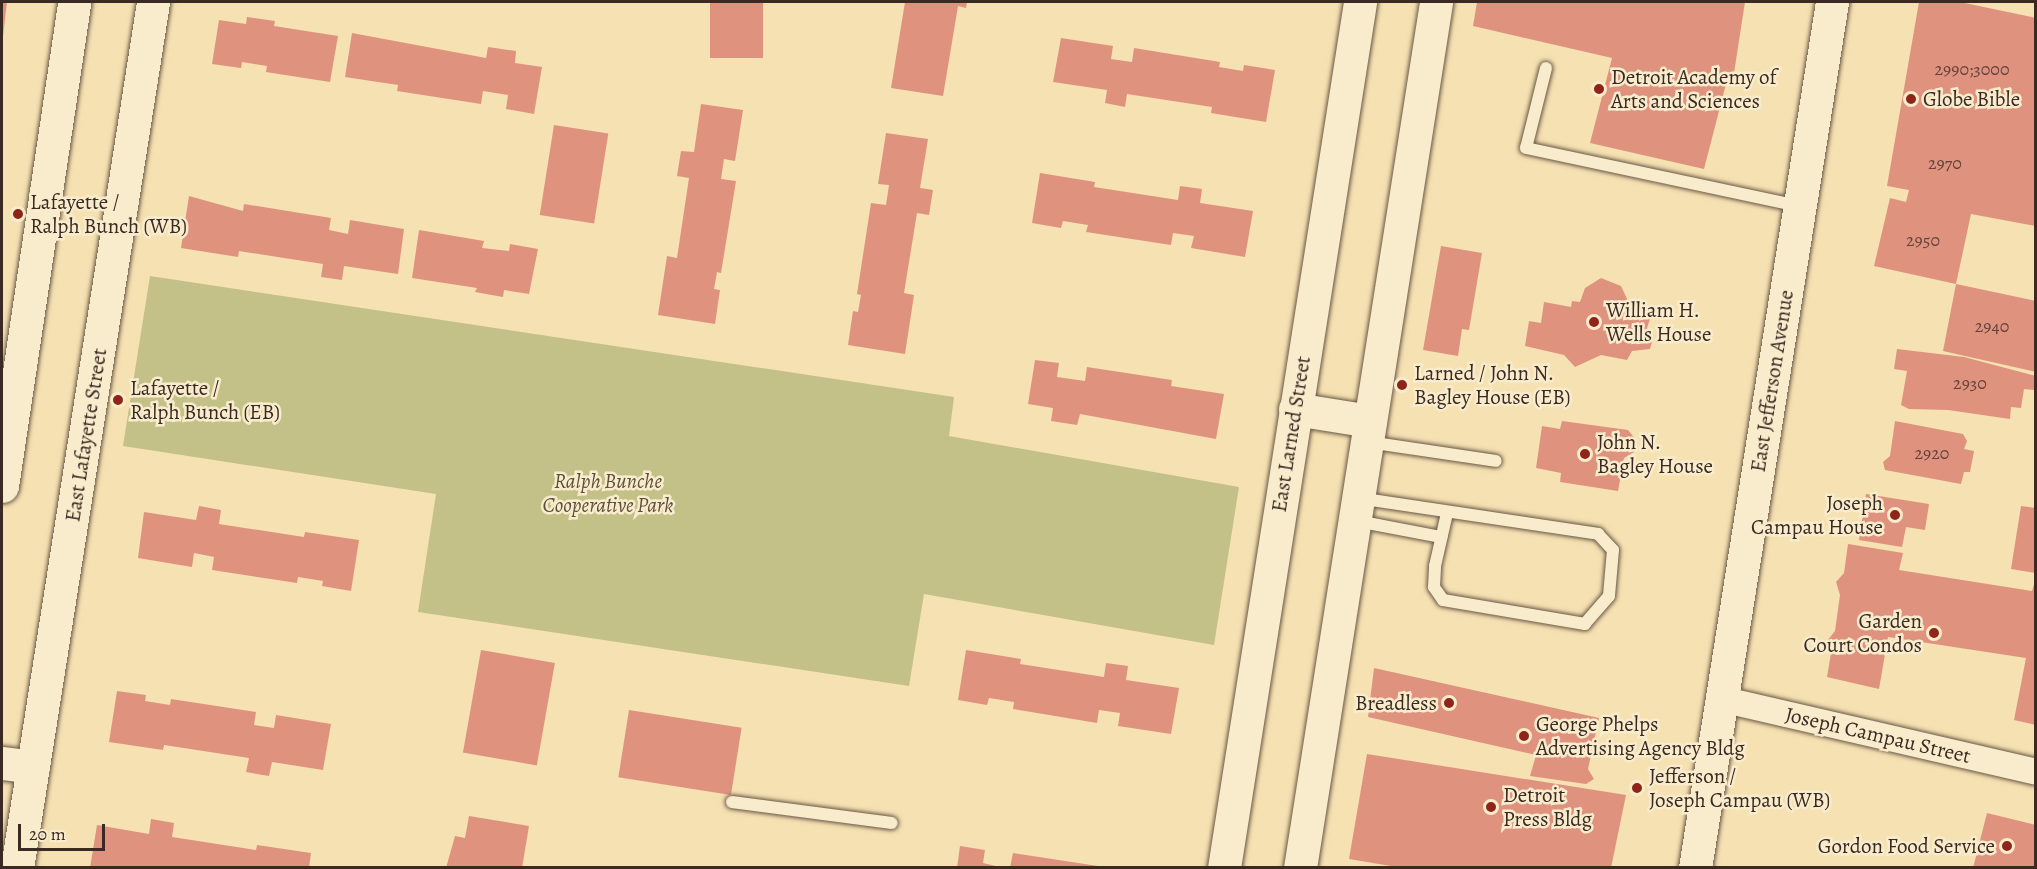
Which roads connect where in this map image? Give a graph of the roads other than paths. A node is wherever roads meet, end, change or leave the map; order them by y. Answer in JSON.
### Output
{"nodes":[{"id":1,"x":74,"y":2,"type":"edge"},
{"id":2,"x":153,"y":2,"type":"edge"},
{"id":3,"x":1360,"y":2,"type":"edge"},
{"id":4,"x":1436,"y":2,"type":"edge"},
{"id":5,"x":1832,"y":2,"type":"edge"},
{"id":6,"x":1546,"y":68,"type":"dead end"},
{"id":7,"x":1800,"y":206,"type":"junction"},
{"id":8,"x":1295,"y":409,"type":"junction"},
{"id":9,"x":1368,"y":432,"type":"junction"},
{"id":10,"x":1497,"y":461,"type":"dead end"},
{"id":11,"x":2,"y":486,"type":"edge"},
{"id":12,"x":1356,"y":509,"type":"junction"},
{"id":13,"x":1447,"y":513,"type":"junction"},
{"id":14,"x":1441,"y":537,"type":"junction"},
{"id":15,"x":1721,"y":699,"type":"junction"},
{"id":16,"x":2,"y":763,"type":"edge"},
{"id":17,"x":33,"y":767,"type":"junction"},
{"id":18,"x":2036,"y":772,"type":"edge"},
{"id":19,"x":732,"y":802,"type":"dead end"},
{"id":20,"x":892,"y":823,"type":"dead end"},
{"id":21,"x":17,"y":867,"type":"edge"},
{"id":22,"x":1224,"y":867,"type":"edge"},
{"id":23,"x":1300,"y":867,"type":"edge"},
{"id":24,"x":1695,"y":867,"type":"edge"}],
"edges":[{"from":1,"to":11,"type":"street"},
{"from":2,"to":17,"type":"street","name":"East Lafayette Street"},
{"from":3,"to":8,"type":"street","name":"East Larned Street"},
{"from":4,"to":9,"type":"street"},
{"from":5,"to":7,"type":"street","name":"East Jefferson Avenue"},
{"from":6,"to":7,"type":"lane"},
{"from":7,"to":15,"type":"street","name":"East Jefferson Avenue"},
{"from":8,"to":9,"type":"street"},
{"from":8,"to":22,"type":"street","name":"East Larned Street"},
{"from":9,"to":10,"type":"lane"},
{"from":9,"to":12,"type":"street"},
{"from":12,"to":13,"type":"lane"},
{"from":12,"to":14,"type":"lane"},
{"from":12,"to":23,"type":"street"},
{"from":13,"to":14,"type":"lane"},
{"from":13,"to":14,"type":"lane"},
{"from":15,"to":18,"type":"street","name":"Joseph Campau Street"},
{"from":15,"to":24,"type":"street","name":"East Jefferson Avenue"},
{"from":16,"to":17,"type":"street"},
{"from":17,"to":21,"type":"street","name":"East Lafayette Street"},
{"from":19,"to":20,"type":"lane"}]}
